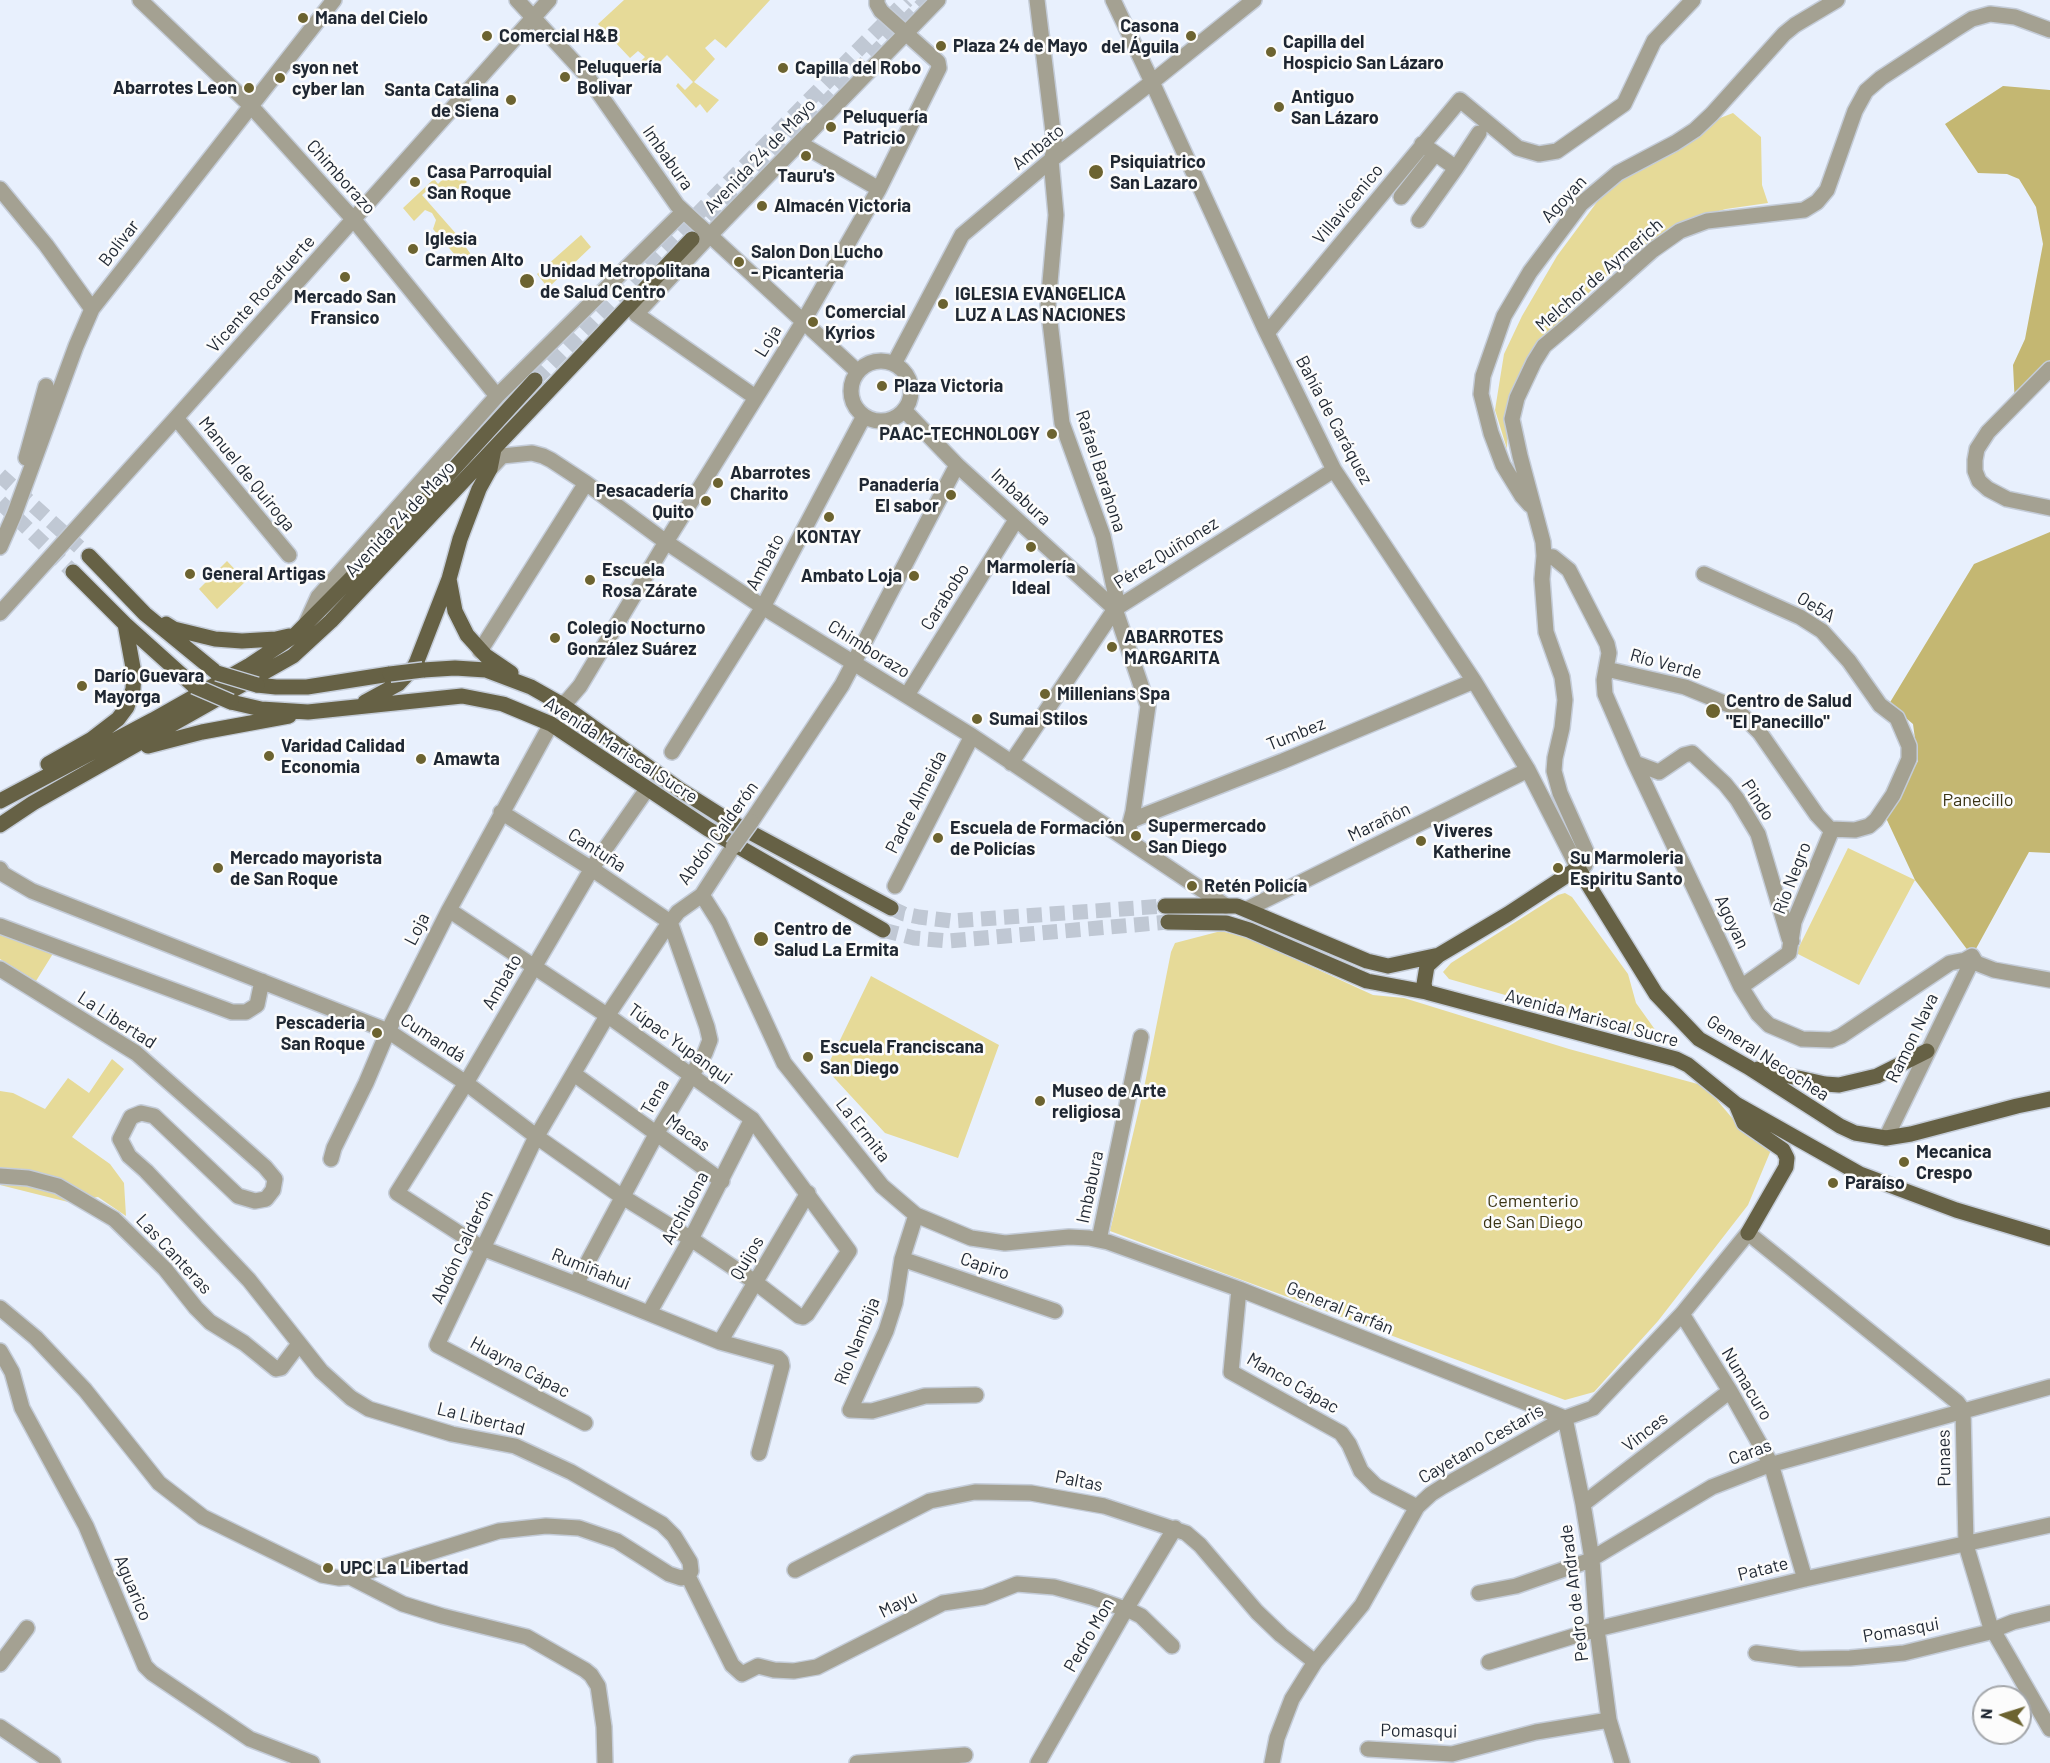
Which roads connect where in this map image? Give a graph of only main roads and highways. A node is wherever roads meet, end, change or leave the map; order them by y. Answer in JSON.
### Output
{"nodes":[{"id":1,"x":692,"y":239,"type":"tunnel mouth"},
{"id":2,"x":535,"y":380,"type":"tunnel mouth"},
{"id":3,"x":494,"y":448,"type":"junction"},
{"id":4,"x":479,"y":489,"type":"junction"},
{"id":5,"x":454,"y":490,"type":"junction"},
{"id":6,"x":89,"y":556,"type":"tunnel mouth"},
{"id":7,"x":73,"y":572,"type":"tunnel mouth"},
{"id":8,"x":449,"y":579,"type":"junction"},
{"id":9,"x":145,"y":614,"type":"junction"},
{"id":10,"x":125,"y":624,"type":"junction"},
{"id":11,"x":295,"y":634,"type":"junction"},
{"id":12,"x":531,"y":687,"type":"junction"},
{"id":13,"x":351,"y":708,"type":"junction"},
{"id":14,"x":308,"y":712,"type":"junction"},
{"id":15,"x":128,"y":751,"type":"junction"},
{"id":16,"x":3,"y":799,"type":"edge"},
{"id":17,"x":0,"y":825,"type":"edge"},
{"id":18,"x":1165,"y":906,"type":"tunnel mouth"},
{"id":19,"x":891,"y":908,"type":"tunnel mouth"},
{"id":20,"x":1168,"y":922,"type":"tunnel mouth"},
{"id":21,"x":883,"y":930,"type":"tunnel mouth"},
{"id":22,"x":1440,"y":955,"type":"junction"},
{"id":23,"x":1426,"y":992,"type":"junction"},
{"id":24,"x":1926,"y":1052,"type":"road end"},
{"id":25,"x":1748,"y":1067,"type":"junction"},
{"id":26,"x":2050,"y":1100,"type":"edge"},
{"id":27,"x":1736,"y":1104,"type":"junction"},
{"id":28,"x":1748,"y":1233,"type":"road end"},
{"id":29,"x":2050,"y":1238,"type":"edge"}],
"edges":[{"from":1,"to":3,"type":"main road","name":"Avenida 24 de Mayo"},
{"from":2,"to":11,"type":"main road","name":"Avenida 24 de Mayo"},
{"from":3,"to":4,"type":"main road"},
{"from":3,"to":5,"type":"main road","name":"Avenida 24 de Mayo"},
{"from":4,"to":5,"type":"main road"},
{"from":4,"to":8,"type":"main road"},
{"from":5,"to":15,"type":"main road","name":"Avenida 24 de Mayo"},
{"from":6,"to":9,"type":"main road","name":"Avenida Mariscal Sucre"},
{"from":7,"to":10,"type":"main road","name":"Avenida Mariscal Sucre"},
{"from":8,"to":12,"type":"main road"},
{"from":8,"to":13,"type":"main road"},
{"from":9,"to":11,"type":"main road"},
{"from":9,"to":12,"type":"main road","name":"Avenida Mariscal Sucre","bridge":true},
{"from":10,"to":14,"type":"main road","name":"Avenida Mariscal Sucre","bridge":true},
{"from":10,"to":16,"type":"main road"},
{"from":11,"to":16,"type":"main road","name":"Avenida 24 de Mayo"},
{"from":12,"to":19,"type":"main road","name":"Avenida Mariscal Sucre"},
{"from":13,"to":14,"type":"main road","name":"Avenida Mariscal Sucre"},
{"from":13,"to":21,"type":"main road","name":"Avenida Mariscal Sucre"},
{"from":14,"to":15,"type":"main road"},
{"from":15,"to":17,"type":"main road","name":"Avenida 24 de Mayo"},
{"from":18,"to":22,"type":"main road"},
{"from":20,"to":23,"type":"main road","name":"Avenida Mariscal Sucre"},
{"from":22,"to":23,"type":"main road"},
{"from":22,"to":25,"type":"main road","name":"General Necochea"},
{"from":23,"to":27,"type":"main road","name":"Avenida Mariscal Sucre"},
{"from":24,"to":25,"type":"main road"},
{"from":25,"to":26,"type":"main road","name":"General Necochea"},
{"from":27,"to":28,"type":"main road"},
{"from":27,"to":29,"type":"main road","name":"Avenida Mariscal Sucre"}]}
